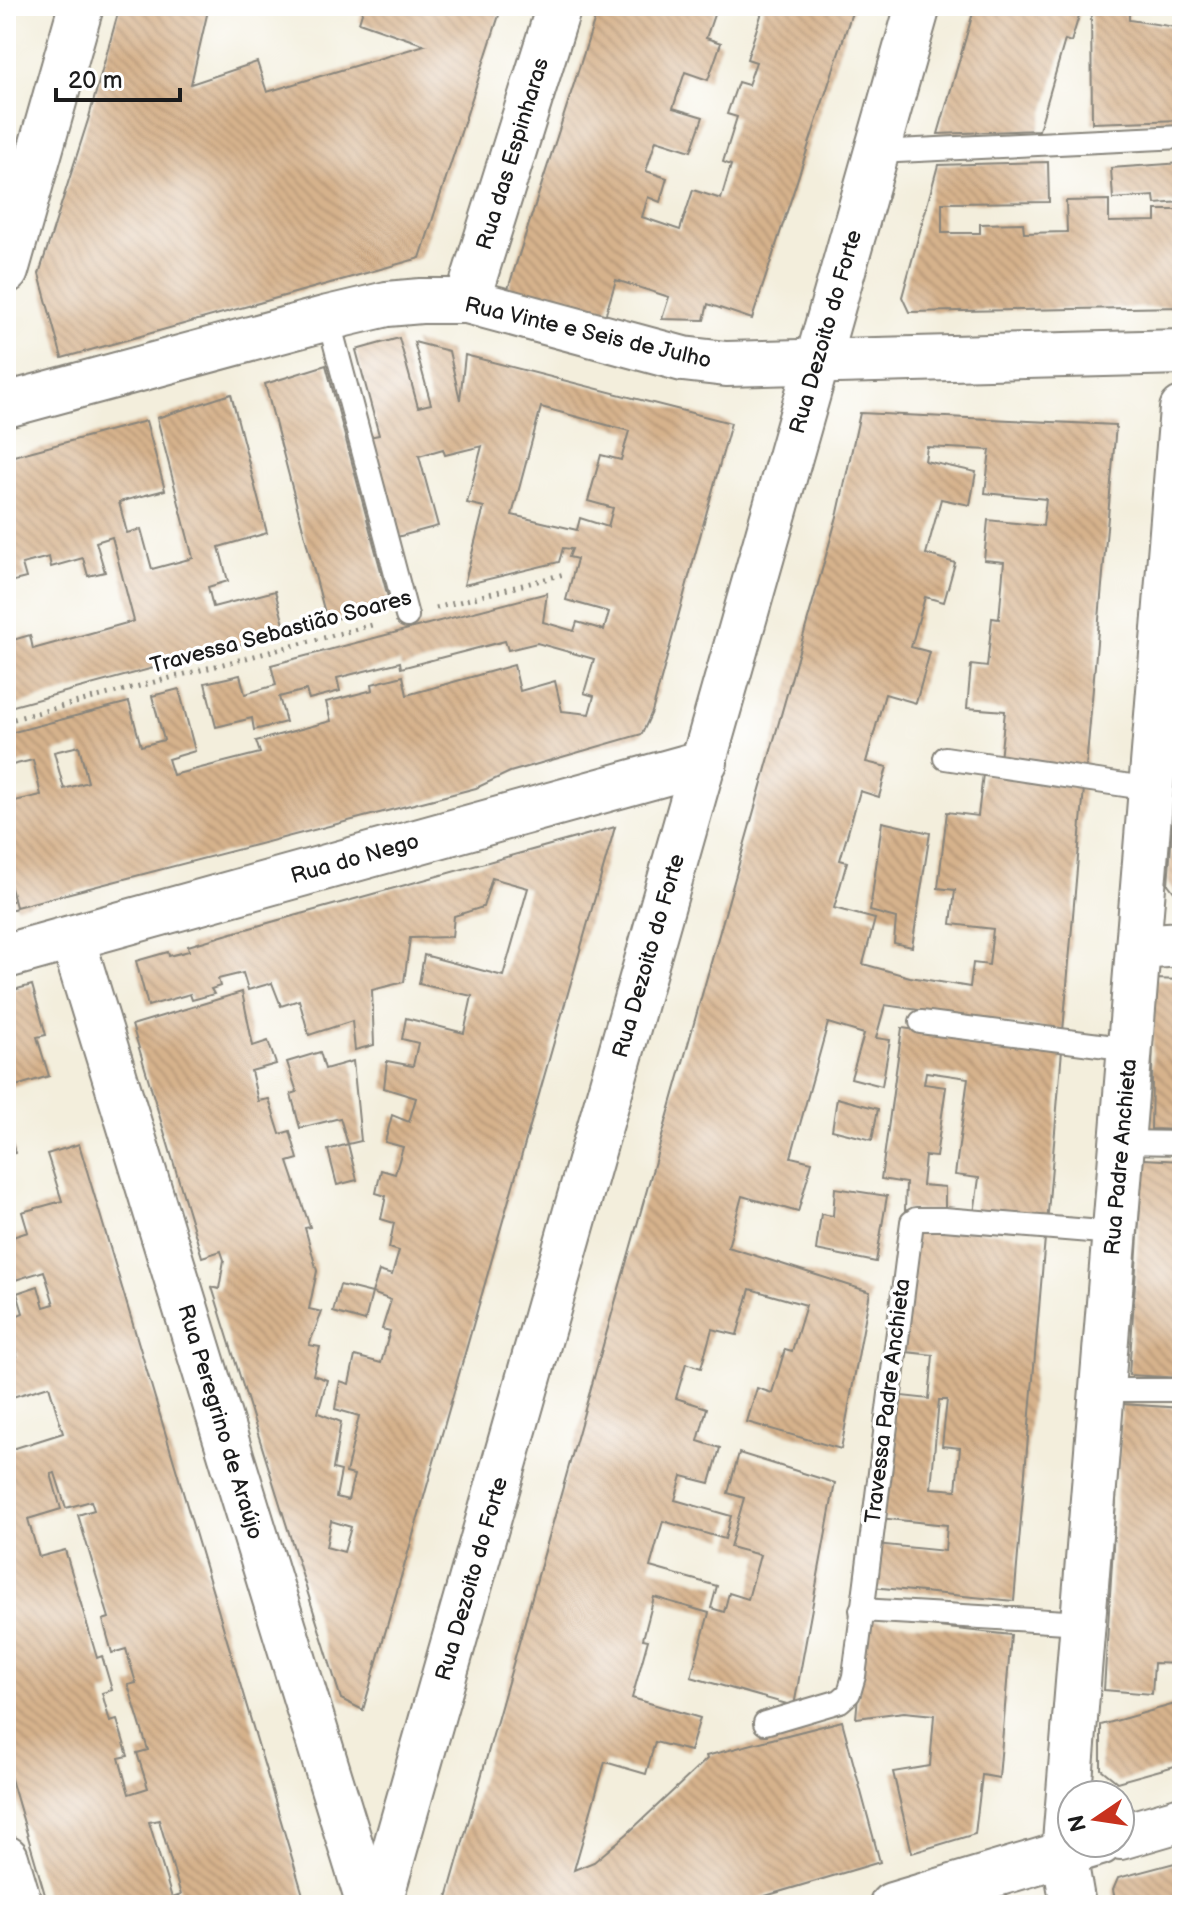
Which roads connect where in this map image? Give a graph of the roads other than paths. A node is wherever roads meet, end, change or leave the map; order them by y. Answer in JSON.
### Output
{"nodes":[{"id":1,"x":81,"y":6,"type":"edge"},
{"id":2,"x":559,"y":6,"type":"edge"},
{"id":3,"x":918,"y":6,"type":"edge"},
{"id":4,"x":1182,"y":137,"type":"edge"},
{"id":5,"x":877,"y":152,"type":"junction"},
{"id":6,"x":6,"y":271,"type":"edge"},
{"id":7,"x":467,"y":301,"type":"junction"},
{"id":8,"x":328,"y":318,"type":"junction"},
{"id":9,"x":1182,"y":352,"type":"edge"},
{"id":10,"x":818,"y":362,"type":"junction"},
{"id":11,"x":6,"y":405,"type":"edge"},
{"id":12,"x":1182,"y":409,"type":"edge"},
{"id":13,"x":407,"y":616,"type":"road end"},
{"id":14,"x":1171,"y":689,"type":"edge"},
{"id":15,"x":945,"y":758,"type":"dead end"},
{"id":16,"x":705,"y":762,"type":"junction"},
{"id":17,"x":1151,"y":789,"type":"junction"},
{"id":18,"x":72,"y":938,"type":"junction"},
{"id":19,"x":1182,"y":944,"type":"edge"},
{"id":20,"x":1138,"y":947,"type":"junction"},
{"id":21,"x":6,"y":956,"type":"edge"},
{"id":22,"x":921,"y":1022,"type":"dead end"},
{"id":23,"x":1130,"y":1049,"type":"junction"},
{"id":24,"x":1122,"y":1142,"type":"junction"},
{"id":25,"x":1182,"y":1143,"type":"edge"},
{"id":26,"x":1114,"y":1233,"type":"junction"},
{"id":27,"x":1101,"y":1390,"type":"junction"},
{"id":28,"x":1182,"y":1390,"type":"edge"},
{"id":29,"x":861,"y":1610,"type":"junction"},
{"id":30,"x":1083,"y":1623,"type":"junction"},
{"id":31,"x":765,"y":1723,"type":"dead end"},
{"id":32,"x":1082,"y":1779,"type":"edge"},
{"id":33,"x":1182,"y":1819,"type":"edge"},
{"id":34,"x":1136,"y":1832,"type":"edge"},
{"id":35,"x":1056,"y":1856,"type":"edge"},
{"id":36,"x":6,"y":1858,"type":"edge"},
{"id":37,"x":1080,"y":1859,"type":"edge"},
{"id":38,"x":20,"y":1905,"type":"edge"},
{"id":39,"x":369,"y":1905,"type":"edge"},
{"id":40,"x":379,"y":1905,"type":"edge"},
{"id":41,"x":892,"y":1905,"type":"edge"},
{"id":42,"x":1073,"y":1905,"type":"edge"}],
"edges":[{"from":1,"to":6,"type":"street"},
{"from":2,"to":7,"type":"street","name":"Rua das Espinharas"},
{"from":3,"to":5,"type":"street","name":"Rua Dezoito do Forte"},
{"from":4,"to":5,"type":"lane"},
{"from":5,"to":10,"type":"street","name":"Rua Dezoito do Forte"},
{"from":7,"to":8,"type":"street","name":"Rua Vinte e Seis de Julho"},
{"from":7,"to":10,"type":"street","name":"Rua Vinte e Seis de Julho"},
{"from":8,"to":11,"type":"street","name":"Rua Vinte e Seis de Julho"},
{"from":8,"to":13,"type":"lane"},
{"from":9,"to":10,"type":"street","name":"Rua Vinte e Seis de Julho"},
{"from":10,"to":16,"type":"street","name":"Rua Dezoito do Forte"},
{"from":12,"to":14,"type":"street","name":"Rua Padre Anchieta"},
{"from":14,"to":17,"type":"street","name":"Rua Padre Anchieta"},
{"from":15,"to":17,"type":"lane"},
{"from":16,"to":18,"type":"street","name":"Rua do Nego"},
{"from":16,"to":40,"type":"street","name":"Rua Dezoito do Forte"},
{"from":17,"to":20,"type":"street","name":"Rua Padre Anchieta"},
{"from":18,"to":21,"type":"street","name":"Rua do Nego"},
{"from":18,"to":39,"type":"street","name":"Rua Peregrino de Araújo"},
{"from":19,"to":20,"type":"street"},
{"from":20,"to":23,"type":"street","name":"Rua Padre Anchieta"},
{"from":22,"to":23,"type":"lane"},
{"from":23,"to":24,"type":"street","name":"Rua Padre Anchieta"},
{"from":24,"to":25,"type":"lane"},
{"from":24,"to":26,"type":"street","name":"Rua Padre Anchieta"},
{"from":26,"to":27,"type":"street","name":"Rua Padre Anchieta"},
{"from":26,"to":29,"type":"lane","name":"Travessa Padre Anchieta"},
{"from":27,"to":28,"type":"lane"},
{"from":27,"to":30,"type":"street","name":"Rua Padre Anchieta"},
{"from":29,"to":30,"type":"lane"},
{"from":29,"to":31,"type":"lane","name":"Travessa Padre Anchieta"},
{"from":30,"to":32,"type":"street","name":"Rua Padre Anchieta"},
{"from":33,"to":34,"type":"street"},
{"from":35,"to":41,"type":"street"},
{"from":36,"to":38,"type":"street"},
{"from":37,"to":42,"type":"street","name":"Rua Padre Anchieta"}]}
